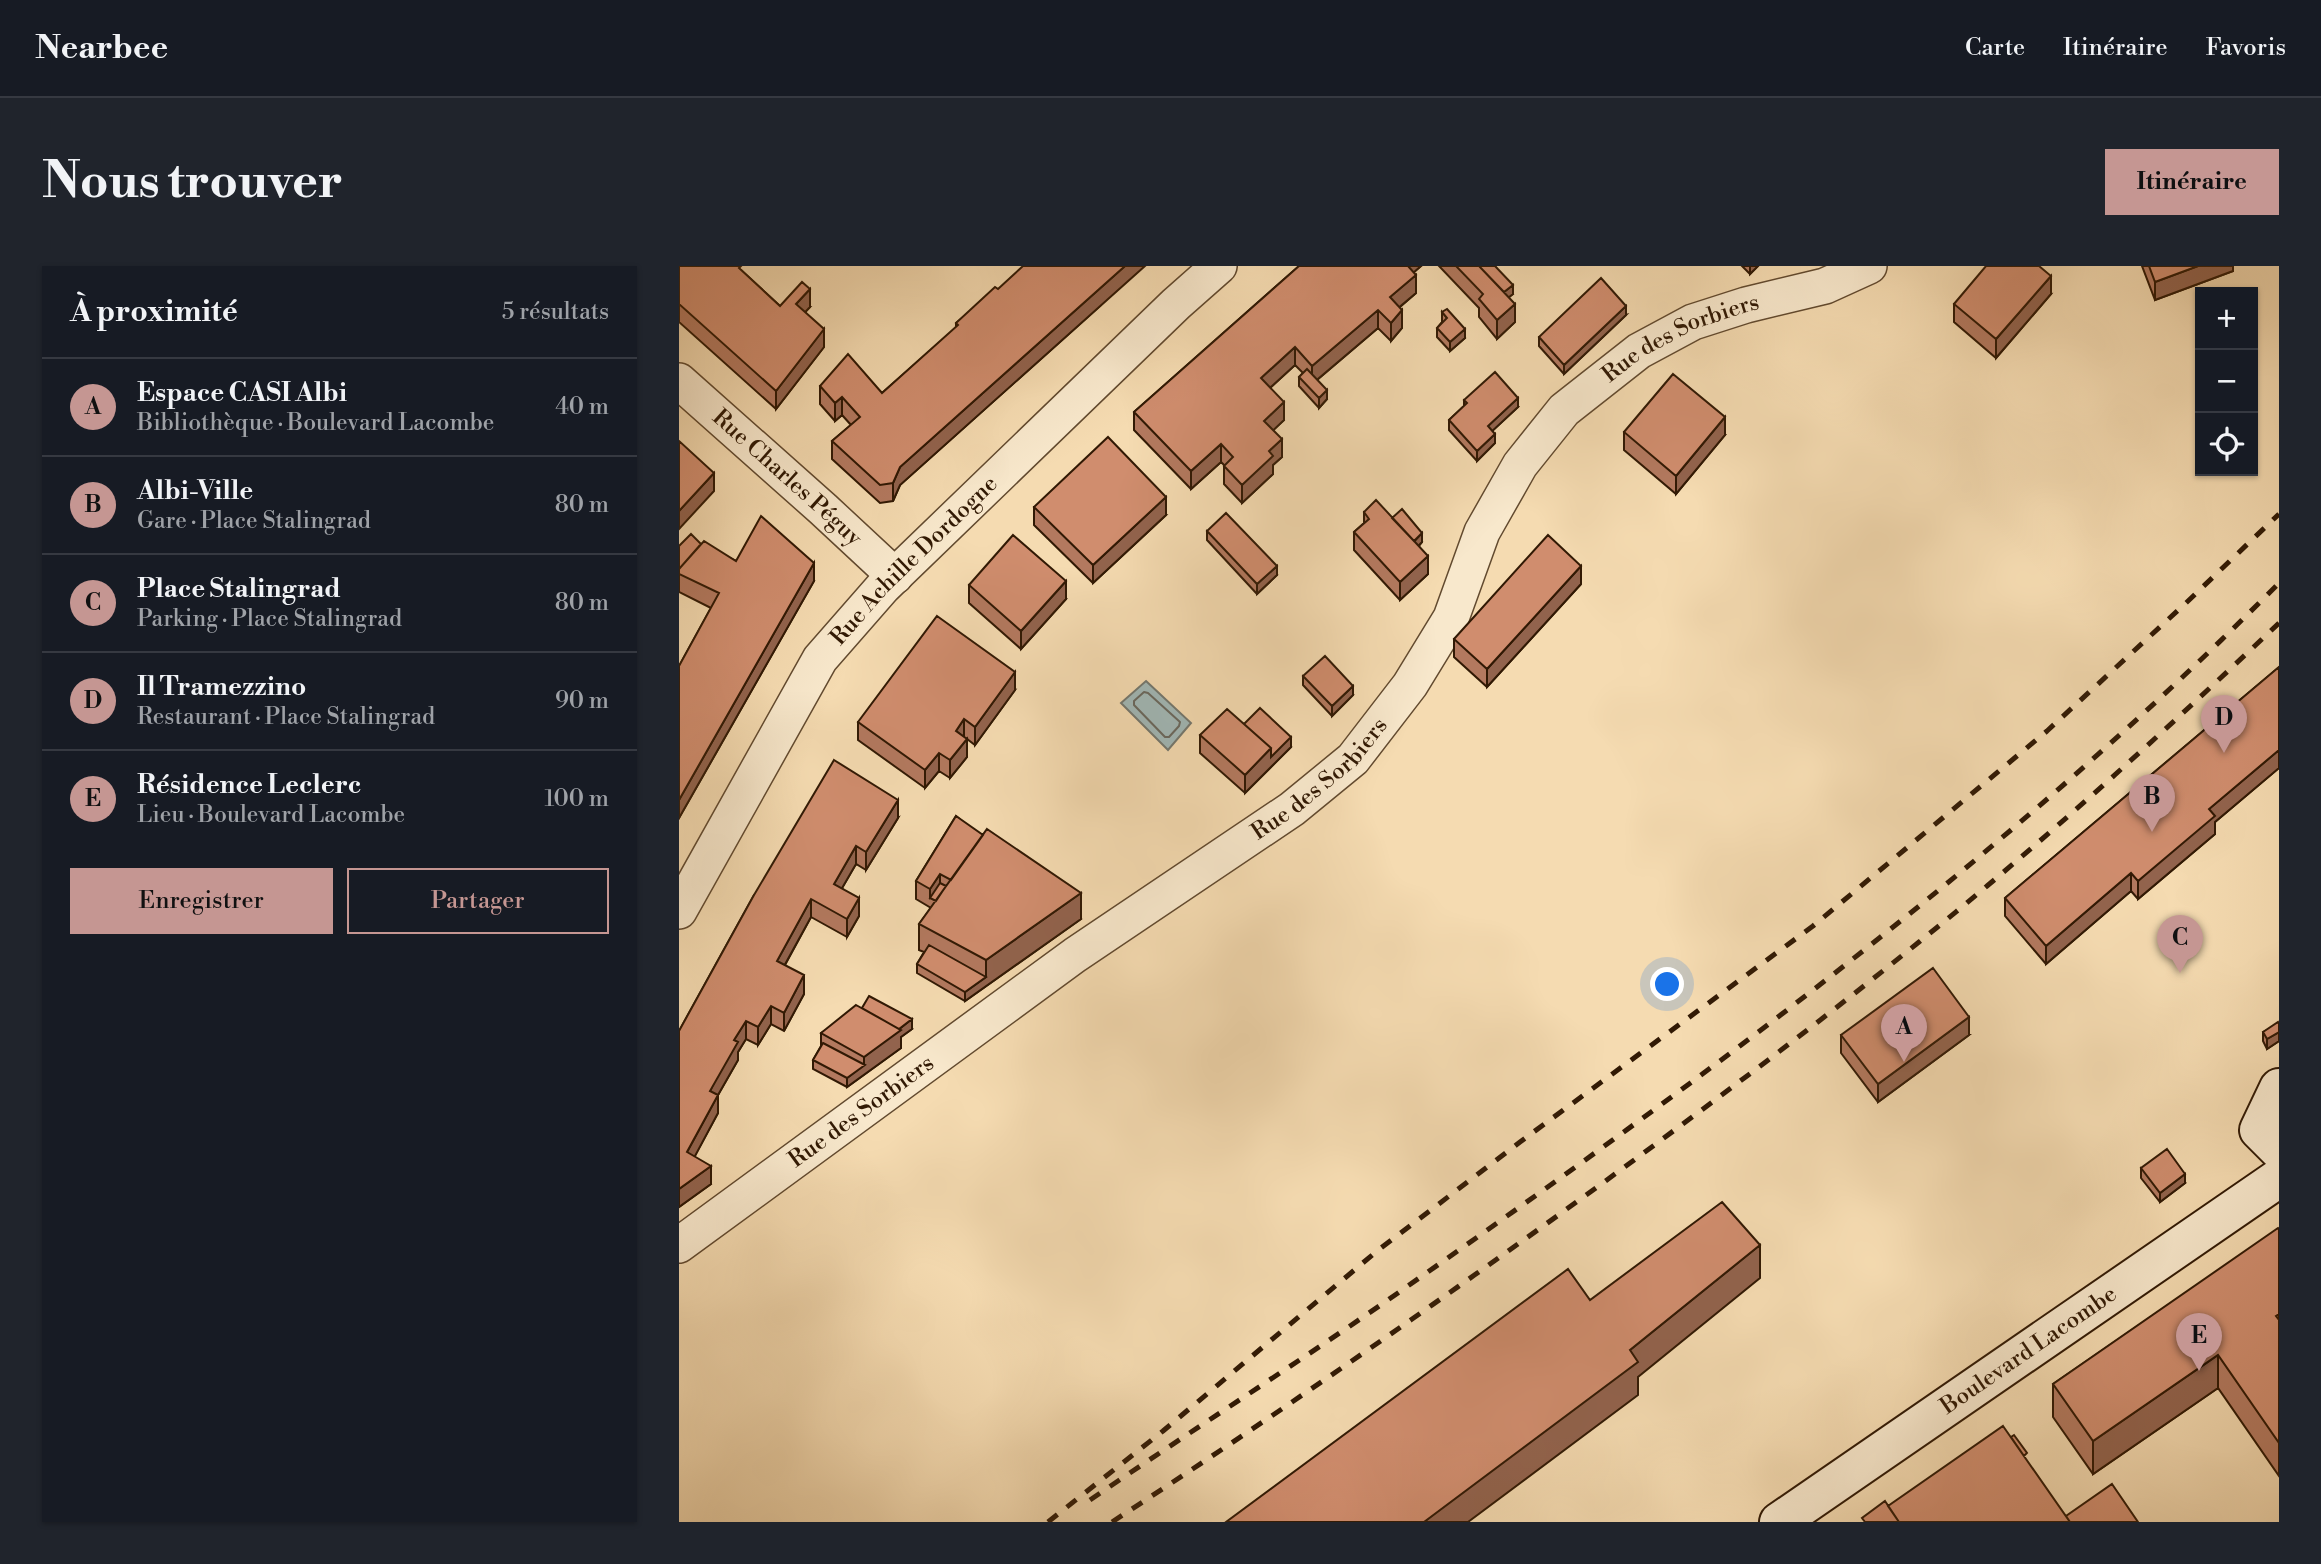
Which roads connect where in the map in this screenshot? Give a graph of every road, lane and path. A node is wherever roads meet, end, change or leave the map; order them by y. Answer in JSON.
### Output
{"nodes":[{"id":1,"x":1219,"y":266,"type":"edge"},
{"id":2,"x":1869,"y":266,"type":"edge"},
{"id":3,"x":679,"y":381,"type":"edge"},
{"id":4,"x":895,"y":576,"type":"junction"},
{"id":5,"x":679,"y":911,"type":"edge"},
{"id":6,"x":2279,"y":1088,"type":"edge"},
{"id":7,"x":2279,"y":1150,"type":"edge"},
{"id":8,"x":2279,"y":1178,"type":"edge"},
{"id":9,"x":679,"y":1245,"type":"edge"},
{"id":10,"x":1779,"y":1522,"type":"edge"}],
"edges":[{"from":1,"to":4,"type":"street","name":"Rue Achille Dordogne"},
{"from":2,"to":9,"type":"street","name":"Rue des Sorbiers"},
{"from":3,"to":4,"type":"street","name":"Rue Charles Péguy"},
{"from":4,"to":5,"type":"street","name":"Rue Achille Dordogne"},
{"from":6,"to":7,"type":"main road"},
{"from":8,"to":10,"type":"main road","name":"Boulevard Lacombe"}]}
